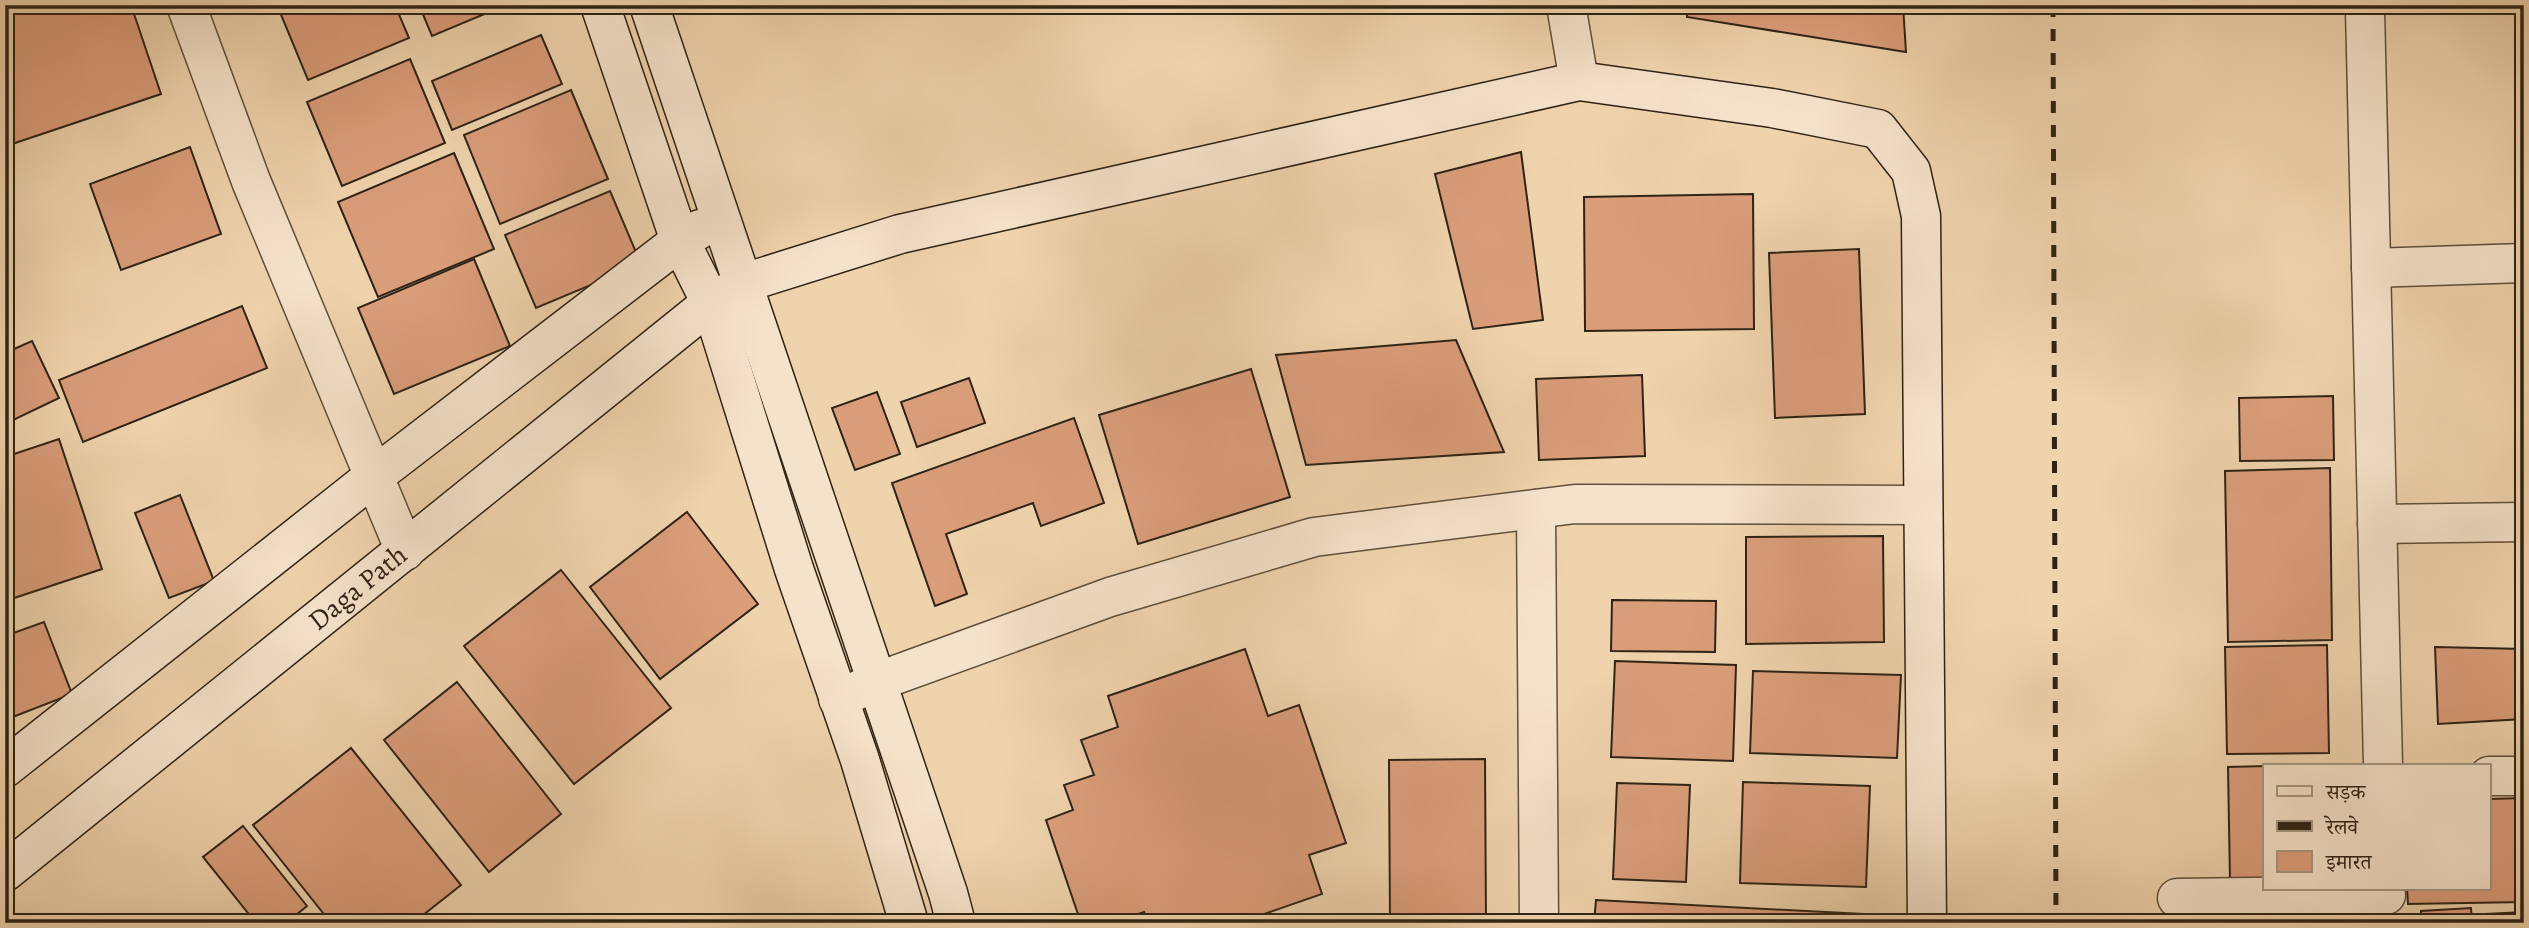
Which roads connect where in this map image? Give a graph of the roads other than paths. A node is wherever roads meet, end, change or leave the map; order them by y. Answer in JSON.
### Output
{"nodes":[{"id":1,"x":186,"y":5,"type":"edge"},
{"id":2,"x":600,"y":5,"type":"edge"},
{"id":3,"x":649,"y":5,"type":"edge"},
{"id":4,"x":1566,"y":5,"type":"edge"},
{"id":5,"x":2365,"y":9,"type":"dead end"},
{"id":6,"x":1579,"y":81,"type":"junction"},
{"id":7,"x":721,"y":216,"type":"junction"},
{"id":8,"x":680,"y":241,"type":"junction"},
{"id":9,"x":2524,"y":263,"type":"edge"},
{"id":10,"x":2371,"y":268,"type":"junction"},
{"id":11,"x":744,"y":283,"type":"junction"},
{"id":12,"x":711,"y":303,"type":"junction"},
{"id":13,"x":373,"y":477,"type":"junction"},
{"id":14,"x":1923,"y":505,"type":"junction"},
{"id":15,"x":1536,"y":509,"type":"junction"},
{"id":16,"x":2524,"y":522,"type":"edge"},
{"id":17,"x":2377,"y":524,"type":"junction"},
{"id":18,"x":405,"y":551,"type":"junction"},
{"id":19,"x":876,"y":682,"type":"junction"},
{"id":20,"x":838,"y":699,"type":"junction"},
{"id":21,"x":2383,"y":764,"type":"edge"},
{"id":22,"x":5,"y":768,"type":"edge"},
{"id":23,"x":2490,"y":776,"type":"edge"},
{"id":24,"x":2524,"y":776,"type":"edge"},
{"id":25,"x":5,"y":872,"type":"edge"},
{"id":26,"x":2177,"y":898,"type":"dead end"},
{"id":27,"x":2386,"y":902,"type":"edge"},
{"id":28,"x":909,"y":923,"type":"edge"},
{"id":29,"x":956,"y":923,"type":"edge"},
{"id":30,"x":1539,"y":923,"type":"edge"},
{"id":31,"x":1927,"y":923,"type":"edge"}],
"edges":[{"from":1,"to":13,"type":"street"},
{"from":2,"to":8,"type":"street"},
{"from":3,"to":7,"type":"street"},
{"from":4,"to":6,"type":"street"},
{"from":5,"to":10,"type":"street"},
{"from":6,"to":11,"type":"street","name":"Daga Path"},
{"from":6,"to":14,"type":"street"},
{"from":7,"to":8,"type":"street"},
{"from":7,"to":11,"type":"street"},
{"from":8,"to":12,"type":"street"},
{"from":8,"to":13,"type":"street"},
{"from":9,"to":10,"type":"street"},
{"from":10,"to":17,"type":"street"},
{"from":11,"to":12,"type":"street","name":"Daga Path"},
{"from":11,"to":19,"type":"street"},
{"from":12,"to":18,"type":"street","name":"Daga Path"},
{"from":12,"to":20,"type":"street"},
{"from":13,"to":18,"type":"street"},
{"from":13,"to":22,"type":"street"},
{"from":14,"to":15,"type":"street"},
{"from":14,"to":31,"type":"street"},
{"from":15,"to":19,"type":"street"},
{"from":15,"to":30,"type":"street"},
{"from":16,"to":17,"type":"street"},
{"from":17,"to":21,"type":"street"},
{"from":18,"to":25,"type":"street","name":"Daga Path"},
{"from":19,"to":20,"type":"street"},
{"from":19,"to":29,"type":"street"},
{"from":20,"to":28,"type":"street"},
{"from":23,"to":24,"type":"street"},
{"from":26,"to":27,"type":"street"}]}
